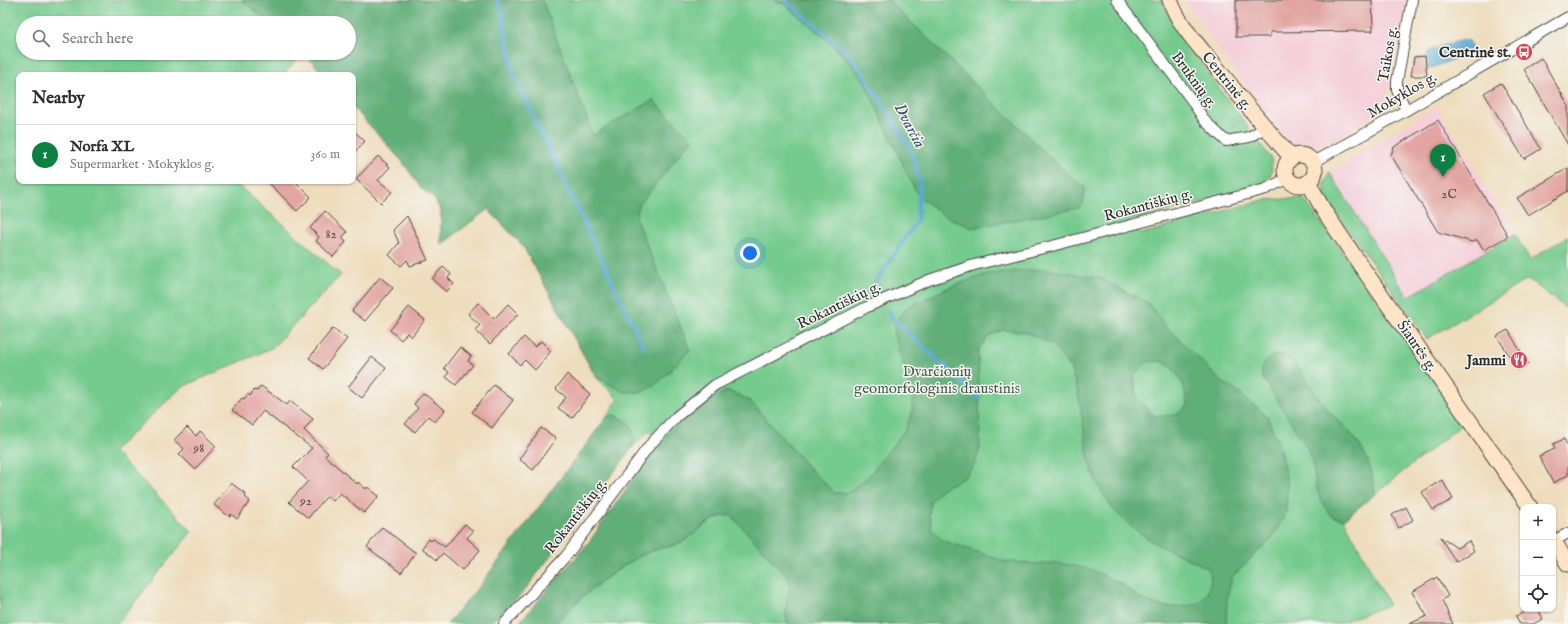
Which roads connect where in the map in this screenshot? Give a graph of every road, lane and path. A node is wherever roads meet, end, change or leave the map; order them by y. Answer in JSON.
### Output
{"nodes":[{"id":1,"x":1117,"y":0,"type":"edge"},
{"id":2,"x":1170,"y":0,"type":"edge"},
{"id":3,"x":1412,"y":0,"type":"edge"},
{"id":4,"x":1568,"y":16,"type":"edge"},
{"id":5,"x":1406,"y":110,"type":"junction"},
{"id":6,"x":1265,"y":128,"type":"junction"},
{"id":7,"x":1292,"y":158,"type":"junction"},
{"id":8,"x":1313,"y":162,"type":"junction"},
{"id":9,"x":1288,"y":178,"type":"junction"},
{"id":10,"x":1308,"y":182,"type":"junction"},
{"id":11,"x":1528,"y":504,"type":"edge"},
{"id":12,"x":1568,"y":533,"type":"edge"},
{"id":13,"x":1555,"y":540,"type":"edge"},
{"id":14,"x":1556,"y":546,"type":"edge"},
{"id":15,"x":1568,"y":564,"type":"edge"},
{"id":16,"x":504,"y":624,"type":"edge"}],
"edges":[{"from":1,"to":6,"type":"street","name":"Bruknių g."},
{"from":2,"to":6,"type":"main road","name":"Centrinė g."},
{"from":3,"to":5,"type":"street","name":"Taikos g."},
{"from":4,"to":5,"type":"street","name":"Mokyklos g."},
{"from":5,"to":8,"type":"street","name":"Mokyklos g."},
{"from":6,"to":7,"type":"main road","name":"Centrinė g."},
{"from":7,"to":8,"type":"main road"},
{"from":7,"to":9,"type":"main road"},
{"from":8,"to":10,"type":"main road"},
{"from":9,"to":10,"type":"main road"},
{"from":9,"to":16,"type":"street","name":"Rokantiškių g."},
{"from":10,"to":11,"type":"main road","name":"Šiaurės g."},
{"from":12,"to":13,"type":"street"},
{"from":14,"to":15,"type":"main road"}]}
